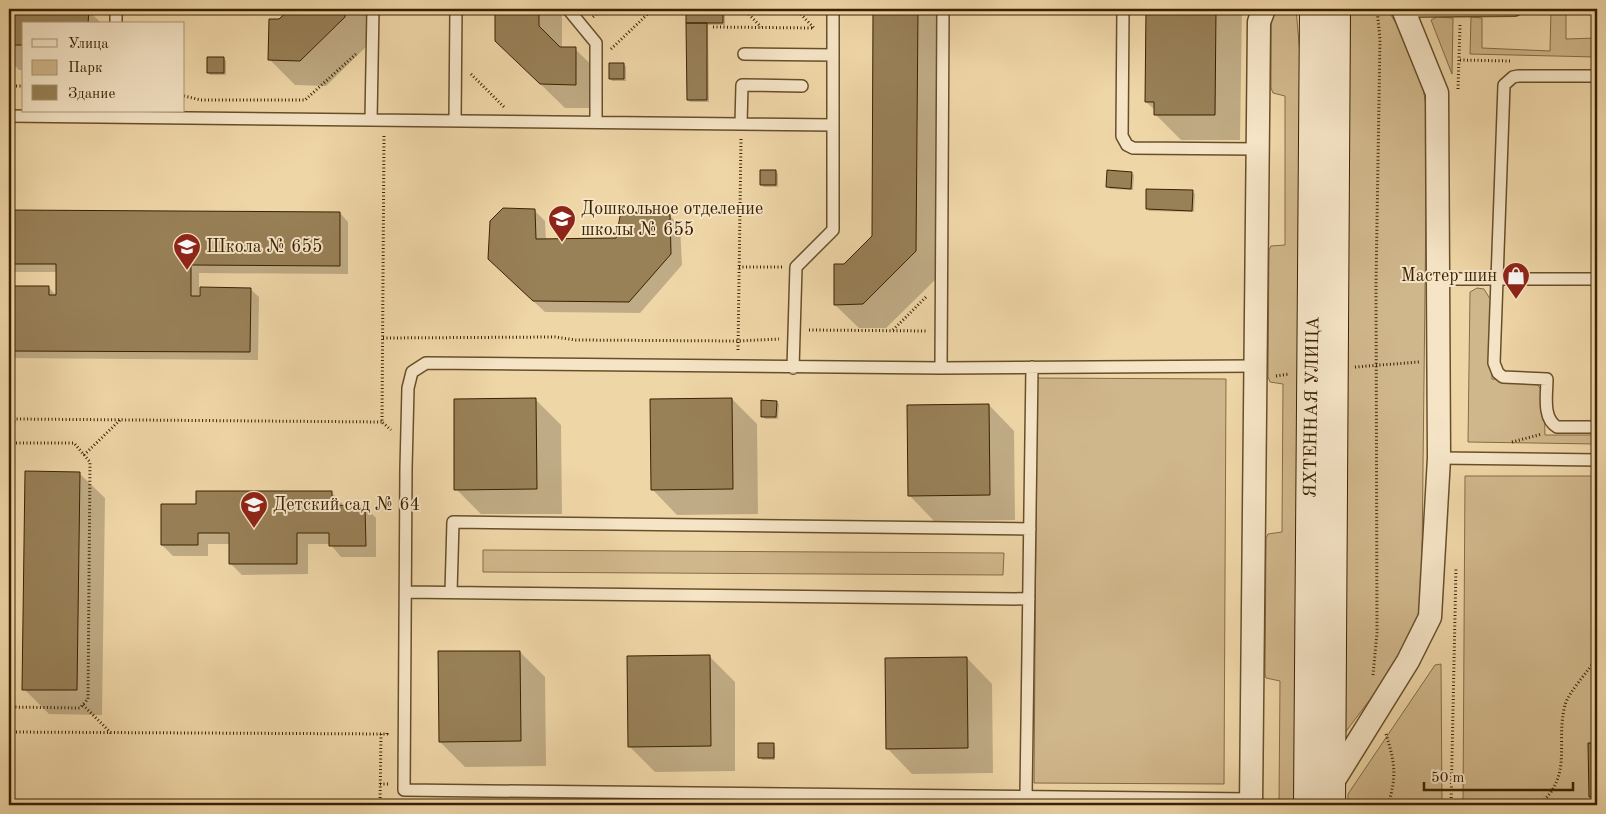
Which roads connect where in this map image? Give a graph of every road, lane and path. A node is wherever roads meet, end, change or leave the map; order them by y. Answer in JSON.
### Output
{"nodes":[{"id":1,"x":116,"y":9,"type":"edge"},
{"id":2,"x":373,"y":9,"type":"edge"},
{"id":3,"x":456,"y":9,"type":"edge"},
{"id":4,"x":568,"y":9,"type":"edge"},
{"id":5,"x":744,"y":9,"type":"edge"},
{"id":6,"x":796,"y":9,"type":"edge"},
{"id":7,"x":833,"y":9,"type":"edge"},
{"id":8,"x":943,"y":9,"type":"edge"},
{"id":9,"x":1123,"y":9,"type":"edge"},
{"id":10,"x":1264,"y":9,"type":"edge"},
{"id":11,"x":1314,"y":9,"type":"edge"},
{"id":12,"x":1336,"y":9,"type":"edge"},
{"id":13,"x":1377,"y":9,"type":"edge"},
{"id":14,"x":652,"y":10,"type":"edge"},
{"id":15,"x":1404,"y":10,"type":"edge"},
{"id":16,"x":1460,"y":10,"type":"edge"},
{"id":17,"x":1515,"y":10,"type":"edge"},
{"id":18,"x":600,"y":11,"type":"dead end"},
{"id":19,"x":116,"y":22,"type":"edge"},
{"id":20,"x":713,"y":27,"type":"dead end"},
{"id":21,"x":762,"y":27,"type":"junction"},
{"id":22,"x":813,"y":28,"type":"junction"},
{"id":23,"x":372,"y":39,"type":"junction"},
{"id":24,"x":744,"y":54,"type":"dead end"},
{"id":25,"x":833,"y":55,"type":"junction"},
{"id":26,"x":455,"y":58,"type":"junction"},
{"id":27,"x":596,"y":64,"type":"junction"},
{"id":28,"x":1597,"y":76,"type":"edge"},
{"id":29,"x":1460,"y":84,"type":"dead end"},
{"id":30,"x":9,"y":86,"type":"edge"},
{"id":31,"x":22,"y":86,"type":"edge"},
{"id":32,"x":802,"y":86,"type":"dead end"},
{"id":33,"x":185,"y":96,"type":"edge"},
{"id":34,"x":116,"y":114,"type":"edge"},
{"id":35,"x":9,"y":116,"type":"edge"},
{"id":36,"x":372,"y":120,"type":"junction"},
{"id":37,"x":384,"y":120,"type":"junction"},
{"id":38,"x":455,"y":120,"type":"junction"},
{"id":39,"x":518,"y":121,"type":"junction"},
{"id":40,"x":596,"y":122,"type":"junction"},
{"id":41,"x":741,"y":124,"type":"junction"},
{"id":42,"x":833,"y":125,"type":"junction"},
{"id":43,"x":1256,"y":150,"type":"junction"},
{"id":44,"x":739,"y":267,"type":"junction"},
{"id":45,"x":796,"y":267,"type":"junction"},
{"id":46,"x":1438,"y":279,"type":"junction"},
{"id":47,"x":1497,"y":279,"type":"junction"},
{"id":48,"x":1597,"y":279,"type":"edge"},
{"id":49,"x":941,"y":281,"type":"junction"},
{"id":50,"x":809,"y":330,"type":"dead end"},
{"id":51,"x":892,"y":331,"type":"junction"},
{"id":52,"x":941,"y":331,"type":"junction"},
{"id":53,"x":383,"y":338,"type":"junction"},
{"id":54,"x":784,"y":338,"type":"dead end"},
{"id":55,"x":738,"y":341,"type":"junction"},
{"id":56,"x":1255,"y":366,"type":"junction"},
{"id":57,"x":738,"y":367,"type":"junction"},
{"id":58,"x":793,"y":368,"type":"junction"},
{"id":59,"x":941,"y":368,"type":"junction"},
{"id":60,"x":1032,"y":368,"type":"junction"},
{"id":61,"x":382,"y":388,"type":"dead end"},
{"id":62,"x":120,"y":420,"type":"junction"},
{"id":63,"x":382,"y":422,"type":"dead end"},
{"id":64,"x":9,"y":426,"type":"edge"},
{"id":65,"x":1597,"y":427,"type":"edge"},
{"id":66,"x":1546,"y":433,"type":"dead end"},
{"id":67,"x":1511,"y":443,"type":"dead end"},
{"id":68,"x":9,"y":444,"type":"edge"},
{"id":69,"x":84,"y":455,"type":"junction"},
{"id":70,"x":1439,"y":458,"type":"junction"},
{"id":71,"x":1597,"y":460,"type":"edge"},
{"id":72,"x":1030,"y":529,"type":"junction"},
{"id":73,"x":406,"y":592,"type":"junction"},
{"id":74,"x":452,"y":592,"type":"junction"},
{"id":75,"x":1029,"y":599,"type":"junction"},
{"id":76,"x":1597,"y":658,"type":"edge"},
{"id":77,"x":83,"y":705,"type":"junction"},
{"id":78,"x":9,"y":707,"type":"edge"},
{"id":79,"x":1378,"y":710,"type":"junction"},
{"id":80,"x":387,"y":725,"type":"dead end"},
{"id":81,"x":9,"y":732,"type":"edge"},
{"id":82,"x":111,"y":733,"type":"junction"},
{"id":83,"x":381,"y":734,"type":"junction"},
{"id":84,"x":1026,"y":795,"type":"junction"},
{"id":85,"x":1331,"y":795,"type":"edge"},
{"id":86,"x":1251,"y":802,"type":"edge"},
{"id":87,"x":380,"y":805,"type":"edge"},
{"id":88,"x":1308,"y":805,"type":"edge"},
{"id":89,"x":1388,"y":805,"type":"edge"},
{"id":90,"x":1539,"y":805,"type":"edge"}],
"edges":[{"from":1,"to":19,"type":"lane"},
{"from":2,"to":23,"type":"lane"},
{"from":3,"to":26,"type":"lane"},
{"from":4,"to":27,"type":"lane"},
{"from":5,"to":21,"type":"path"},
{"from":6,"to":22,"type":"path"},
{"from":7,"to":25,"type":"lane"},
{"from":8,"to":49,"type":"lane"},
{"from":9,"to":43,"type":"lane"},
{"from":10,"to":43,"type":"street"},
{"from":11,"to":88,"type":"street","name":"ЯХТЕННАЯ УЛИЦА"},
{"from":12,"to":85,"type":"street","name":"ЯХТЕННАЯ УЛИЦА"},
{"from":13,"to":79,"type":"path"},
{"from":14,"to":18,"type":"path"},
{"from":14,"to":27,"type":"path"},
{"from":15,"to":16,"type":"lane"},
{"from":15,"to":46,"type":"street"},
{"from":16,"to":17,"type":"lane"},
{"from":16,"to":29,"type":"path"},
{"from":20,"to":21,"type":"path"},
{"from":21,"to":22,"type":"path"},
{"from":22,"to":25,"type":"path"},
{"from":23,"to":33,"type":"path"},
{"from":23,"to":36,"type":"lane"},
{"from":24,"to":25,"type":"lane"},
{"from":25,"to":42,"type":"lane"},
{"from":26,"to":38,"type":"lane"},
{"from":26,"to":39,"type":"path"},
{"from":27,"to":40,"type":"lane"},
{"from":28,"to":47,"type":"lane"},
{"from":30,"to":31,"type":"path"},
{"from":32,"to":41,"type":"lane"},
{"from":34,"to":35,"type":"lane"},
{"from":34,"to":36,"type":"lane"},
{"from":36,"to":37,"type":"lane"},
{"from":37,"to":38,"type":"lane"},
{"from":37,"to":53,"type":"path"},
{"from":38,"to":39,"type":"lane"},
{"from":39,"to":40,"type":"lane"},
{"from":40,"to":41,"type":"lane"},
{"from":41,"to":42,"type":"lane"},
{"from":41,"to":44,"type":"path"},
{"from":42,"to":45,"type":"lane"},
{"from":43,"to":56,"type":"street"},
{"from":44,"to":45,"type":"path"},
{"from":44,"to":55,"type":"path"},
{"from":45,"to":58,"type":"lane"},
{"from":46,"to":47,"type":"lane"},
{"from":46,"to":70,"type":"street"},
{"from":47,"to":48,"type":"lane"},
{"from":47,"to":65,"type":"lane"},
{"from":49,"to":51,"type":"path"},
{"from":49,"to":52,"type":"lane"},
{"from":50,"to":51,"type":"path"},
{"from":51,"to":52,"type":"path"},
{"from":52,"to":59,"type":"lane"},
{"from":53,"to":55,"type":"path"},
{"from":53,"to":61,"type":"path"},
{"from":54,"to":55,"type":"path"},
{"from":55,"to":57,"type":"path"},
{"from":56,"to":60,"type":"lane"},
{"from":56,"to":86,"type":"street"},
{"from":57,"to":58,"type":"lane"},
{"from":57,"to":73,"type":"lane"},
{"from":58,"to":59,"type":"lane"},
{"from":59,"to":60,"type":"lane"},
{"from":60,"to":72,"type":"lane"},
{"from":62,"to":63,"type":"path"},
{"from":62,"to":64,"type":"path"},
{"from":62,"to":69,"type":"path"},
{"from":66,"to":67,"type":"path"},
{"from":68,"to":69,"type":"path"},
{"from":69,"to":77,"type":"path"},
{"from":70,"to":71,"type":"lane"},
{"from":70,"to":79,"type":"street"},
{"from":72,"to":74,"type":"lane"},
{"from":72,"to":75,"type":"lane"},
{"from":73,"to":74,"type":"lane"},
{"from":73,"to":84,"type":"lane"},
{"from":74,"to":75,"type":"lane"},
{"from":75,"to":84,"type":"lane"},
{"from":76,"to":90,"type":"path"},
{"from":77,"to":78,"type":"path"},
{"from":77,"to":82,"type":"path"},
{"from":79,"to":85,"type":"street"},
{"from":79,"to":89,"type":"path"},
{"from":80,"to":83,"type":"path"},
{"from":81,"to":82,"type":"path"},
{"from":82,"to":83,"type":"path"},
{"from":83,"to":87,"type":"path"},
{"from":84,"to":86,"type":"lane"}]}
